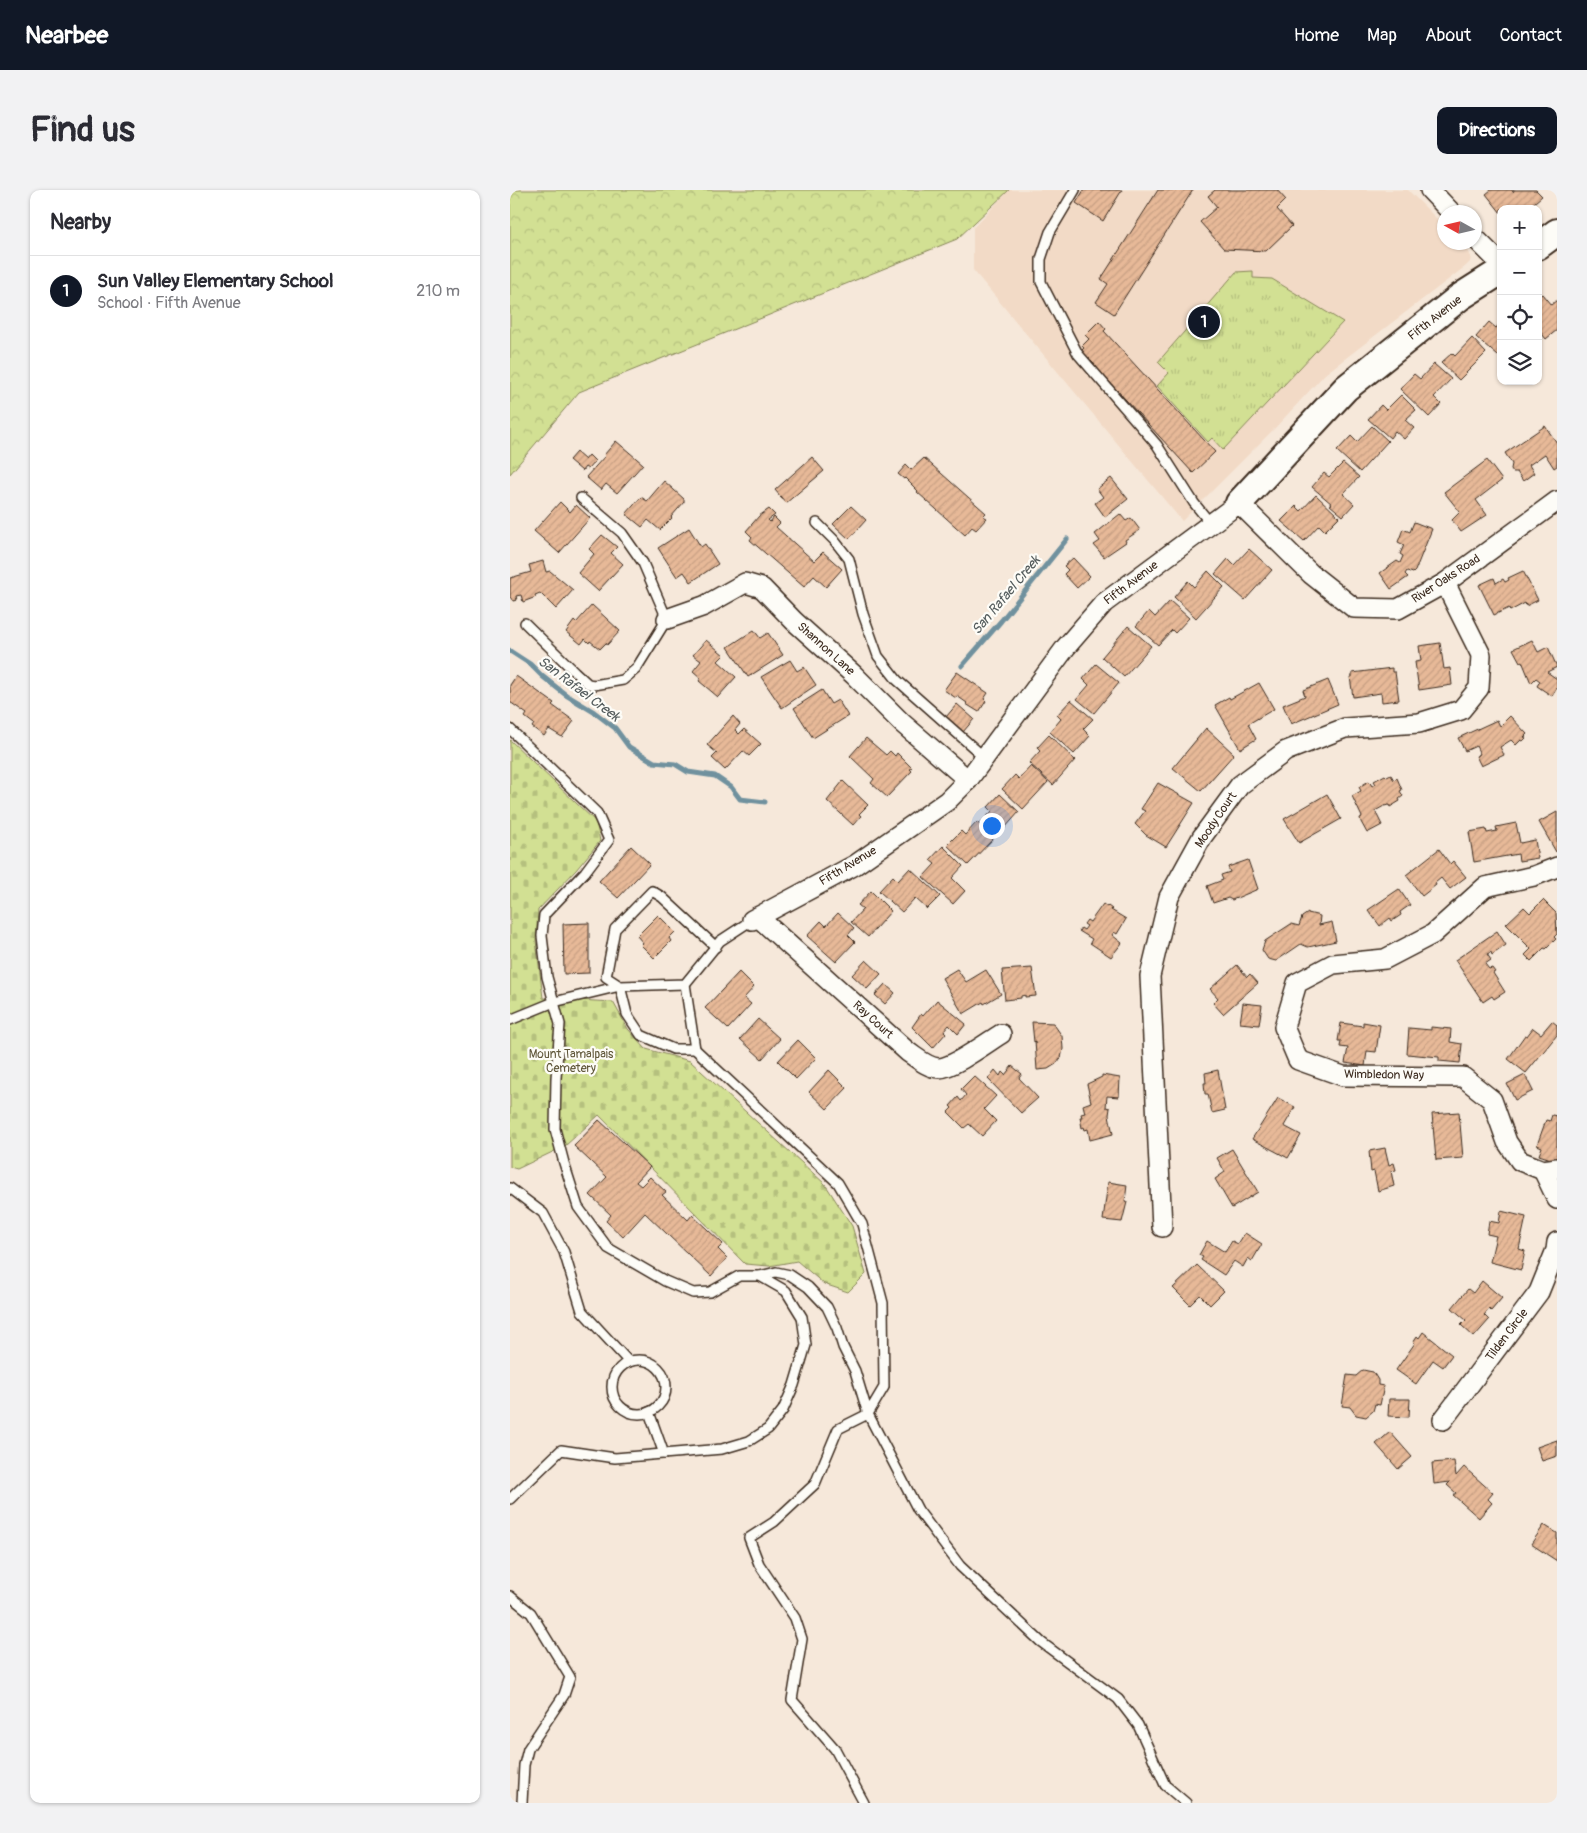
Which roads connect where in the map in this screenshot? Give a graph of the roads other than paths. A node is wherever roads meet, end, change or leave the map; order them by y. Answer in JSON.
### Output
{"nodes":[{"id":1,"x":1075,"y":190,"type":"edge"},
{"id":2,"x":1430,"y":190,"type":"edge"},
{"id":3,"x":1444,"y":205,"type":"edge"},
{"id":4,"x":1557,"y":232,"type":"edge"},
{"id":5,"x":1542,"y":243,"type":"edge"},
{"id":6,"x":1482,"y":245,"type":"edge"},
{"id":7,"x":1497,"y":260,"type":"edge"},
{"id":8,"x":1497,"y":274,"type":"edge"},
{"id":9,"x":581,"y":498,"type":"dead end"},
{"id":10,"x":1557,"y":501,"type":"edge"},
{"id":11,"x":1239,"y":503,"type":"junction"},
{"id":12,"x":817,"y":523,"type":"dead end"},
{"id":13,"x":1211,"y":524,"type":"junction"},
{"id":14,"x":1445,"y":583,"type":"junction"},
{"id":15,"x":667,"y":619,"type":"junction"},
{"id":16,"x":525,"y":623,"type":"dead end"},
{"id":17,"x":510,"y":729,"type":"edge"},
{"id":18,"x":984,"y":757,"type":"junction"},
{"id":19,"x":968,"y":780,"type":"junction"},
{"id":20,"x":1557,"y":867,"type":"edge"},
{"id":21,"x":755,"y":919,"type":"junction"},
{"id":22,"x":716,"y":947,"type":"junction"},
{"id":23,"x":684,"y":984,"type":"junction"},
{"id":24,"x":620,"y":986,"type":"junction"},
{"id":25,"x":554,"y":1002,"type":"junction"},
{"id":26,"x":510,"y":1020,"type":"edge"},
{"id":27,"x":1001,"y":1034,"type":"dead end"},
{"id":28,"x":695,"y":1049,"type":"junction"},
{"id":29,"x":1550,"y":1169,"type":"edge"},
{"id":30,"x":510,"y":1188,"type":"edge"},
{"id":31,"x":1557,"y":1200,"type":"edge"},
{"id":32,"x":1162,"y":1227,"type":"dead end"},
{"id":33,"x":1557,"y":1242,"type":"edge"},
{"id":34,"x":760,"y":1276,"type":"junction"},
{"id":35,"x":628,"y":1362,"type":"junction"},
{"id":36,"x":649,"y":1412,"type":"junction"},
{"id":37,"x":868,"y":1414,"type":"junction"},
{"id":38,"x":1443,"y":1420,"type":"dead end"},
{"id":39,"x":664,"y":1454,"type":"junction"},
{"id":40,"x":510,"y":1499,"type":"edge"},
{"id":41,"x":510,"y":1596,"type":"edge"},
{"id":42,"x":522,"y":1803,"type":"edge"},
{"id":43,"x":864,"y":1803,"type":"edge"},
{"id":44,"x":1186,"y":1803,"type":"edge"}],
"edges":[{"from":1,"to":13,"type":"lane"},
{"from":2,"to":3,"type":"street"},
{"from":4,"to":5,"type":"street"},
{"from":6,"to":7,"type":"street"},
{"from":8,"to":11,"type":"street","name":"Fifth Avenue"},
{"from":9,"to":15,"type":"lane"},
{"from":10,"to":14,"type":"street","name":"River Oaks Road"},
{"from":11,"to":13,"type":"street","name":"Fifth Avenue"},
{"from":11,"to":14,"type":"street","name":"River Oaks Road"},
{"from":12,"to":18,"type":"lane"},
{"from":13,"to":18,"type":"street","name":"Fifth Avenue"},
{"from":14,"to":32,"type":"street","name":"Moody Court"},
{"from":15,"to":16,"type":"lane"},
{"from":15,"to":19,"type":"street","name":"Shannon Lane"},
{"from":17,"to":25,"type":"lane"},
{"from":18,"to":19,"type":"street","name":"Fifth Avenue"},
{"from":19,"to":21,"type":"street","name":"Fifth Avenue"},
{"from":20,"to":29,"type":"street","name":"Wimbledon Way"},
{"from":21,"to":22,"type":"lane"},
{"from":21,"to":27,"type":"street","name":"Ray Court"},
{"from":22,"to":23,"type":"lane"},
{"from":22,"to":24,"type":"lane"},
{"from":23,"to":24,"type":"lane"},
{"from":23,"to":28,"type":"lane"},
{"from":24,"to":25,"type":"lane"},
{"from":24,"to":28,"type":"lane"},
{"from":25,"to":26,"type":"lane"},
{"from":25,"to":34,"type":"lane"},
{"from":28,"to":37,"type":"lane"},
{"from":29,"to":31,"type":"street"},
{"from":30,"to":35,"type":"lane"},
{"from":33,"to":38,"type":"street","name":"Tilden Circle"},
{"from":34,"to":37,"type":"lane"},
{"from":34,"to":39,"type":"lane"},
{"from":35,"to":36,"type":"lane"},
{"from":35,"to":36,"type":"lane"},
{"from":36,"to":39,"type":"lane"},
{"from":37,"to":43,"type":"lane"},
{"from":37,"to":44,"type":"lane"},
{"from":39,"to":40,"type":"lane"},
{"from":41,"to":42,"type":"lane"}]}
